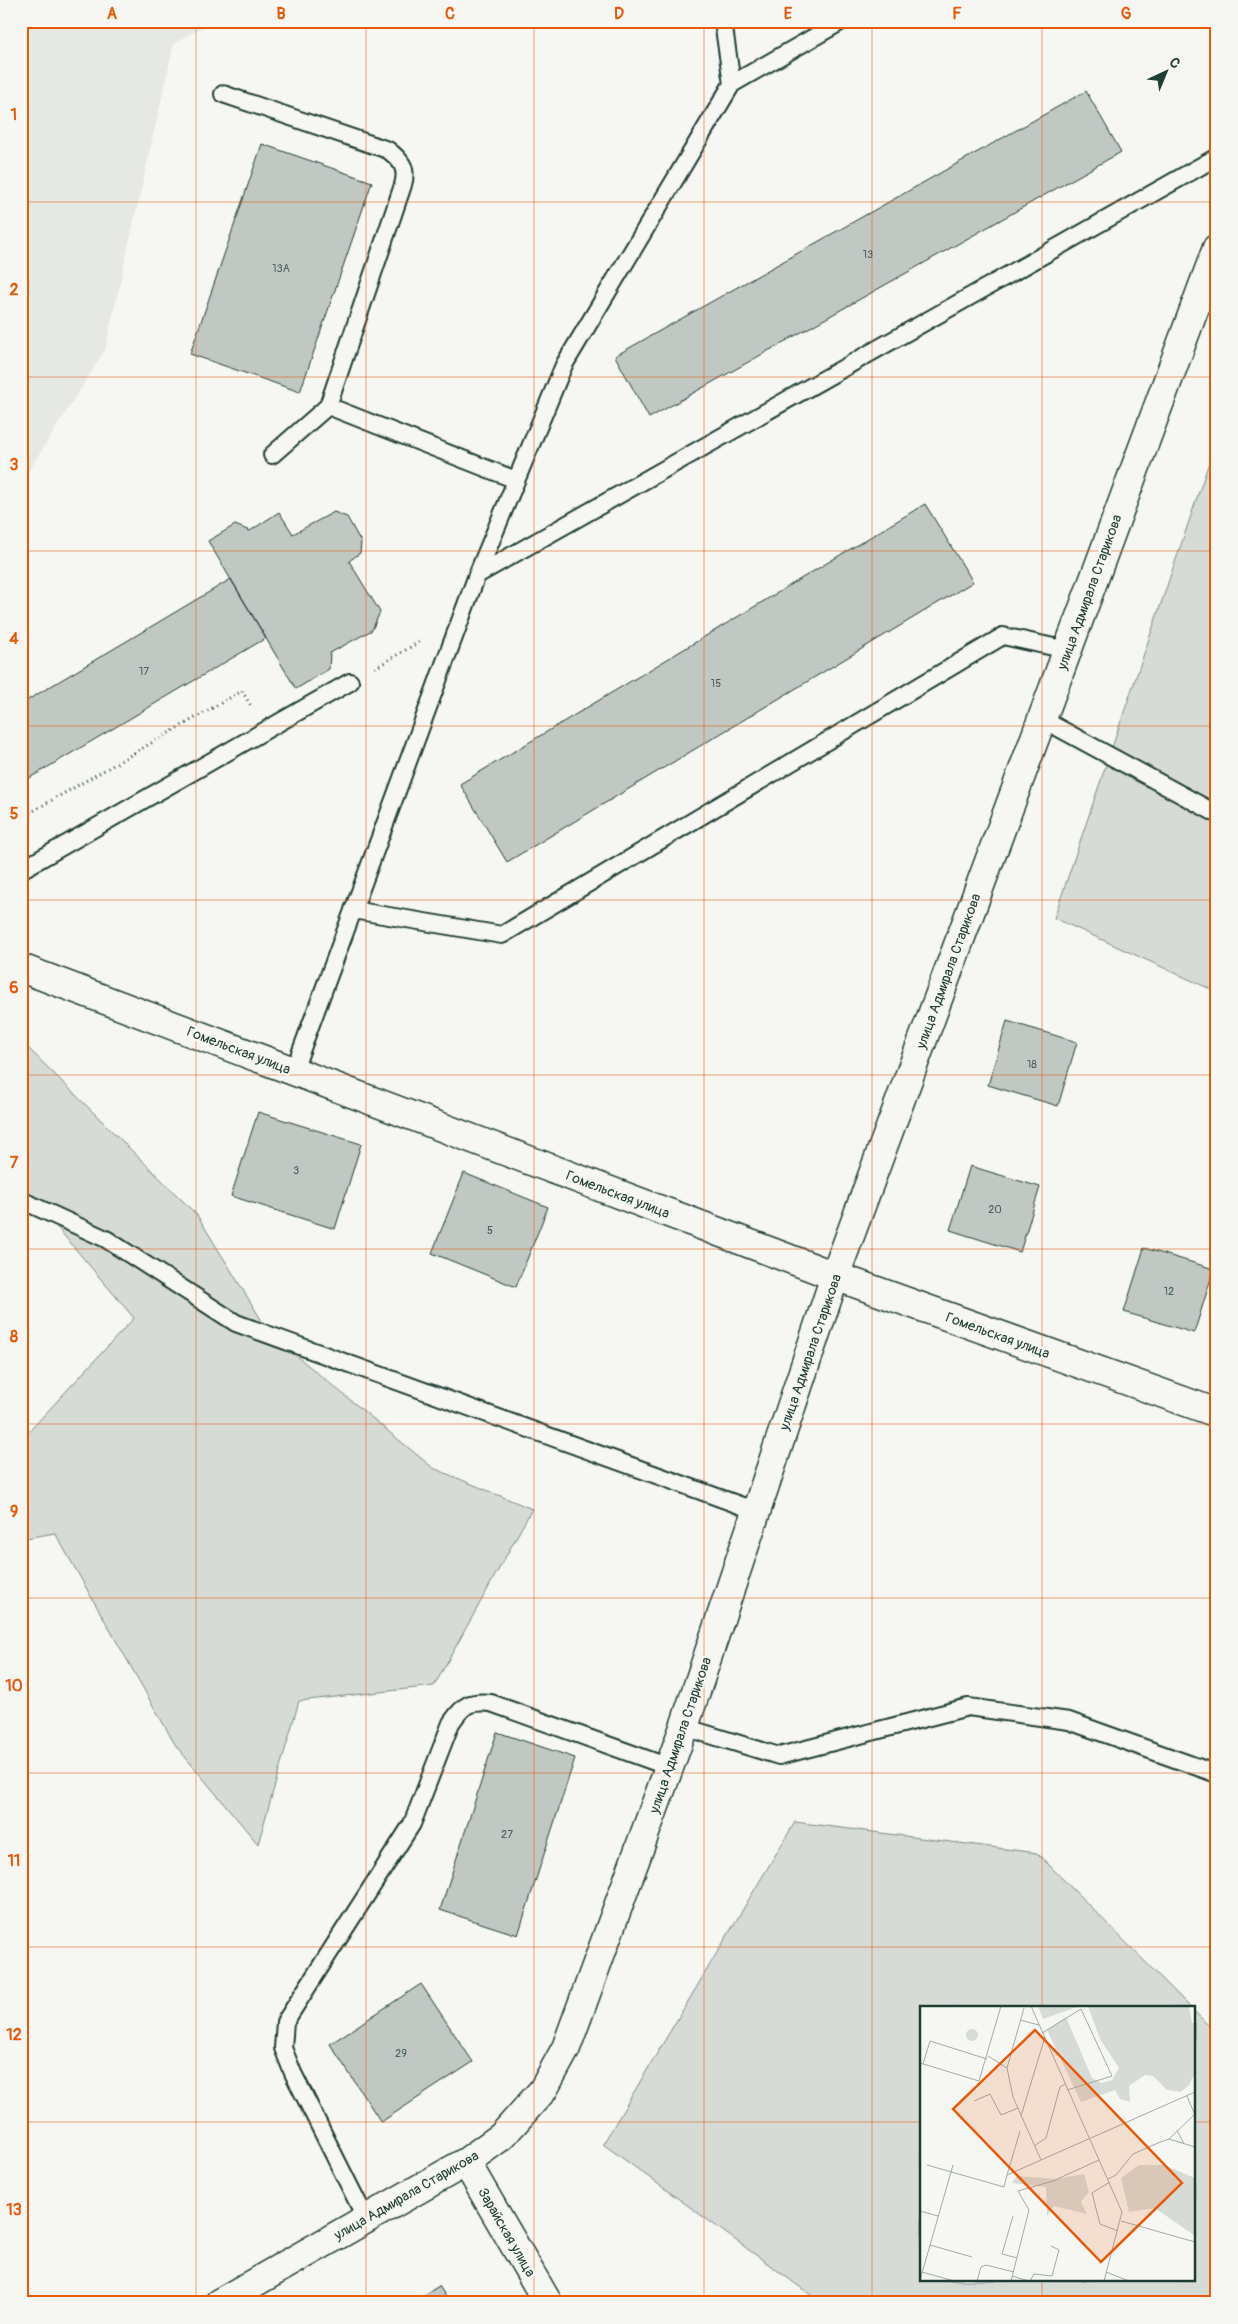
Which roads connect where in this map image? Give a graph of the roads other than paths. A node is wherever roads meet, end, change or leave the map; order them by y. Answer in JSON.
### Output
{"nodes":[{"id":1,"x":723,"y":21,"type":"edge"},
{"id":2,"x":842,"y":21,"type":"edge"},
{"id":3,"x":732,"y":84,"type":"junction"},
{"id":4,"x":223,"y":94,"type":"dead end"},
{"id":5,"x":1217,"y":157,"type":"edge"},
{"id":6,"x":1217,"y":248,"type":"edge"},
{"id":7,"x":328,"y":406,"type":"junction"},
{"id":8,"x":272,"y":455,"type":"dead end"},
{"id":9,"x":516,"y":480,"type":"junction"},
{"id":10,"x":477,"y":575,"type":"junction"},
{"id":11,"x":1067,"y":650,"type":"junction"},
{"id":12,"x":350,"y":682,"type":"road end"},
{"id":13,"x":1042,"y":719,"type":"junction"},
{"id":14,"x":1217,"y":814,"type":"edge"},
{"id":15,"x":21,"y":870,"type":"edge"},
{"id":16,"x":353,"y":910,"type":"junction"},
{"id":17,"x":21,"y":968,"type":"edge"},
{"id":18,"x":294,"y":1070,"type":"junction"},
{"id":19,"x":21,"y":1200,"type":"edge"},
{"id":20,"x":835,"y":1276,"type":"junction"},
{"id":21,"x":1217,"y":1413,"type":"edge"},
{"id":22,"x":756,"y":1511,"type":"junction"},
{"id":23,"x":684,"y":1727,"type":"junction"},
{"id":24,"x":669,"y":1768,"type":"junction"},
{"id":25,"x":1217,"y":1774,"type":"edge"},
{"id":26,"x":466,"y":2162,"type":"junction"},
{"id":27,"x":366,"y":2219,"type":"junction"},
{"id":28,"x":219,"y":2303,"type":"edge"},
{"id":29,"x":548,"y":2303,"type":"edge"}],
"edges":[{"from":1,"to":3,"type":"lane"},
{"from":2,"to":3,"type":"lane"},
{"from":3,"to":9,"type":"lane"},
{"from":4,"to":7,"type":"lane"},
{"from":5,"to":10,"type":"lane"},
{"from":6,"to":11,"type":"street","name":"улица Адмирала Старикова"},
{"from":7,"to":8,"type":"lane"},
{"from":7,"to":9,"type":"lane"},
{"from":9,"to":10,"type":"lane"},
{"from":10,"to":16,"type":"lane"},
{"from":11,"to":13,"type":"street","name":"улица Адмирала Старикова"},
{"from":11,"to":16,"type":"lane"},
{"from":12,"to":15,"type":"lane"},
{"from":13,"to":14,"type":"lane"},
{"from":13,"to":20,"type":"street","name":"улица Адмирала Старикова"},
{"from":16,"to":18,"type":"lane"},
{"from":17,"to":18,"type":"street","name":"Гомельская улица"},
{"from":18,"to":20,"type":"street","name":"Гомельская улица"},
{"from":19,"to":22,"type":"lane"},
{"from":20,"to":21,"type":"street","name":"Гомельская улица"},
{"from":20,"to":22,"type":"street","name":"улица Адмирала Старикова"},
{"from":22,"to":23,"type":"street","name":"улица Адмирала Старикова"},
{"from":23,"to":24,"type":"street","name":"улица Адмирала Старикова"},
{"from":23,"to":25,"type":"lane"},
{"from":24,"to":26,"type":"street","name":"улица Адмирала Старикова"},
{"from":24,"to":27,"type":"lane"},
{"from":26,"to":27,"type":"street","name":"улица Адмирала Старикова"},
{"from":26,"to":29,"type":"street","name":"Зарайская улица"},
{"from":27,"to":28,"type":"street","name":"улица Адмирала Старикова"}]}
